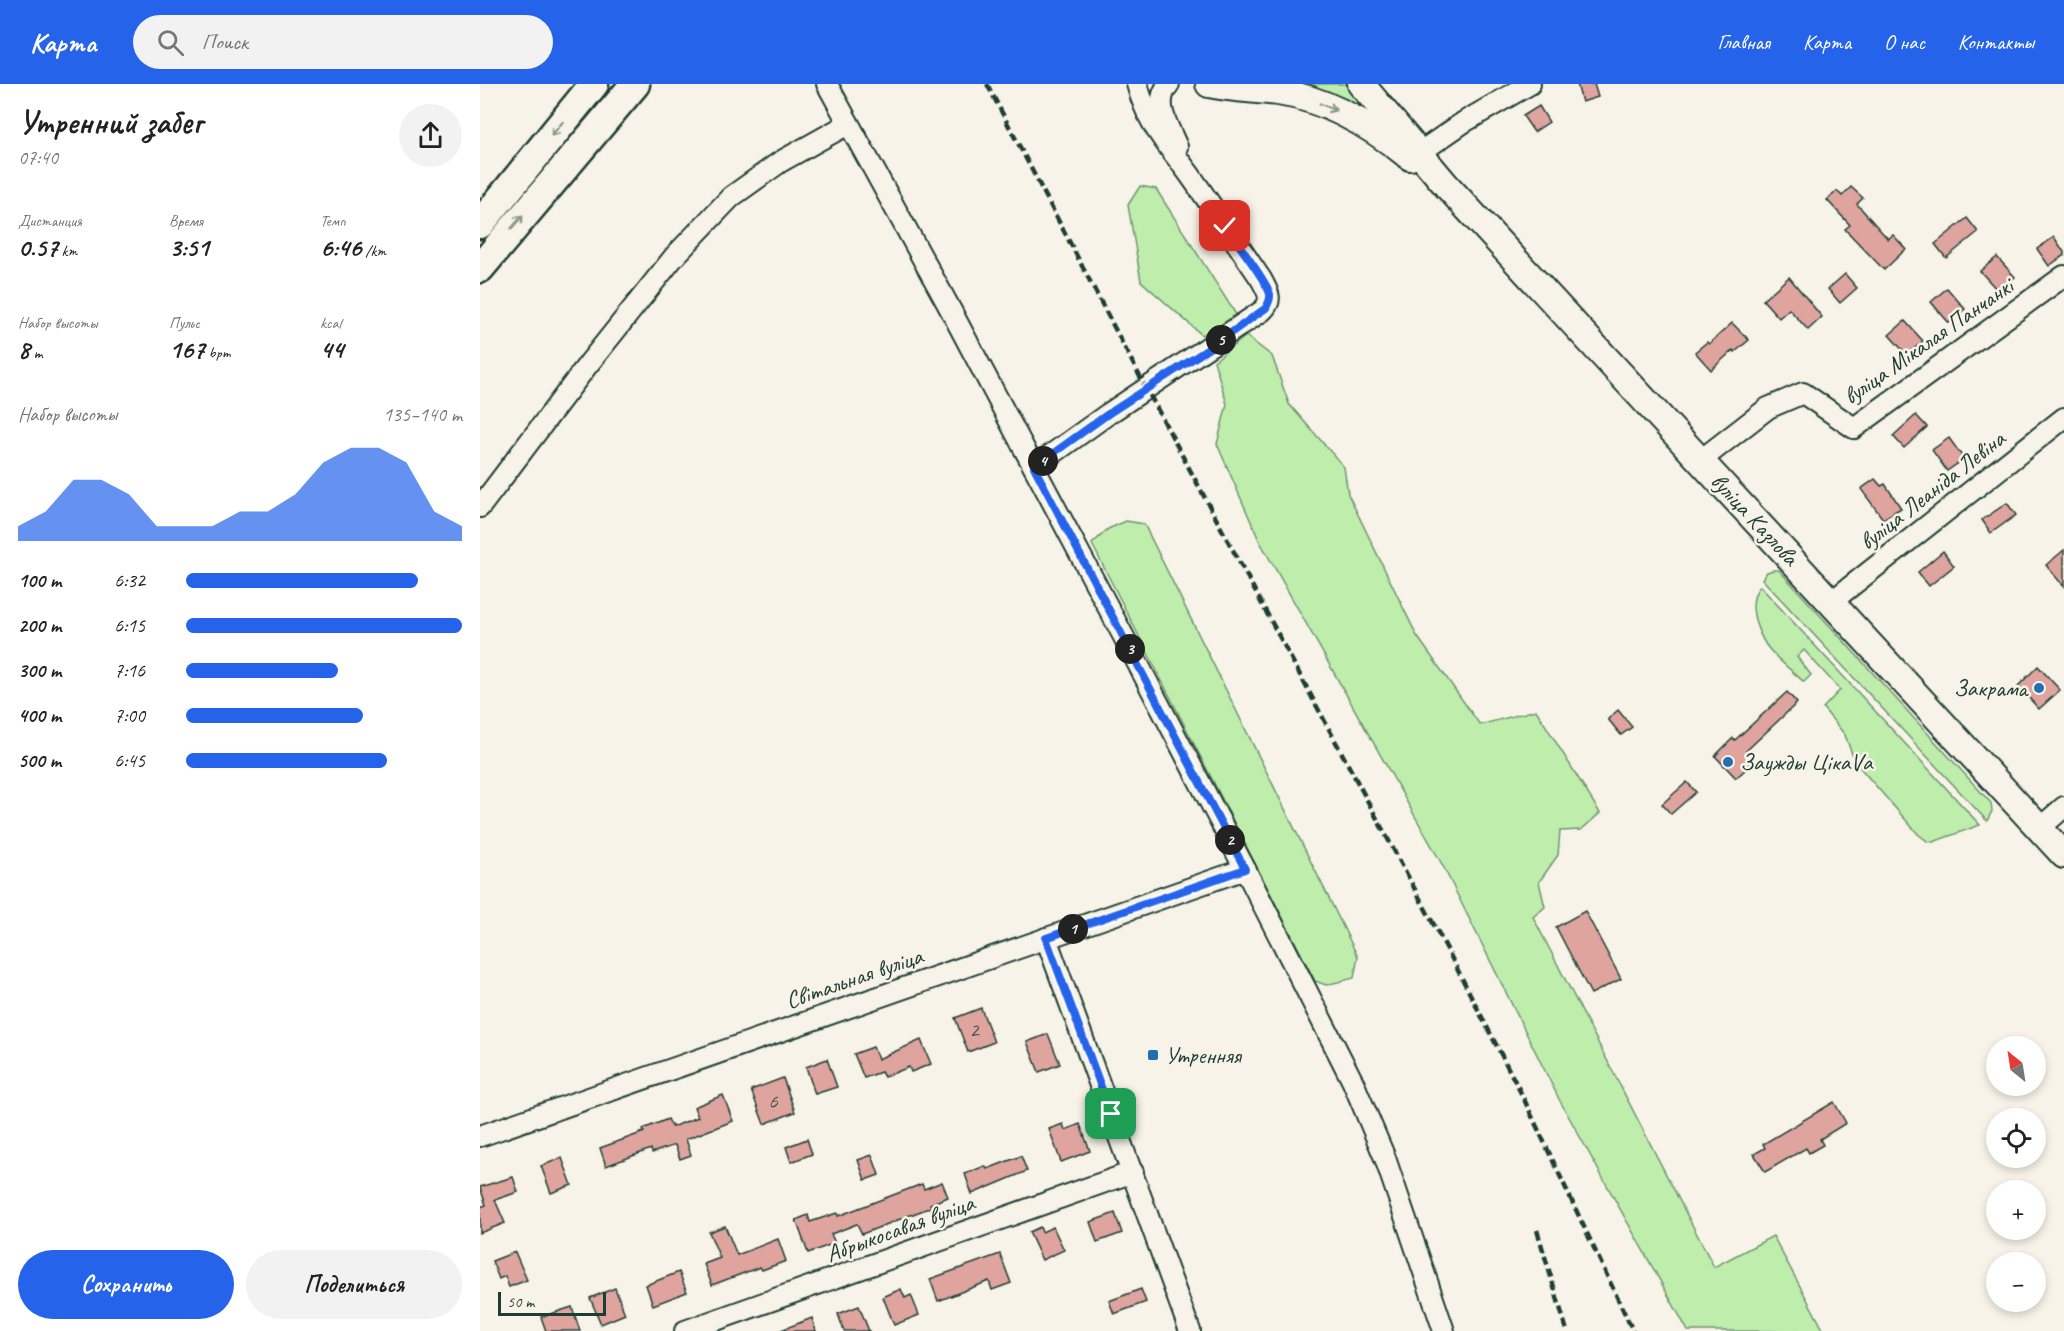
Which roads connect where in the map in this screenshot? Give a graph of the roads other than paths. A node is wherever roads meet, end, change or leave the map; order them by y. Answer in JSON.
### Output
{"nodes":[{"id":1,"x":594,"y":84,"type":"edge"},
{"id":2,"x":635,"y":84,"type":"edge"},
{"id":3,"x":827,"y":84,"type":"edge"},
{"id":4,"x":1137,"y":84,"type":"edge"},
{"id":5,"x":1169,"y":84,"type":"edge"},
{"id":6,"x":1209,"y":84,"type":"edge"},
{"id":7,"x":1361,"y":84,"type":"edge"},
{"id":8,"x":1530,"y":84,"type":"edge"},
{"id":9,"x":848,"y":124,"type":"junction"},
{"id":10,"x":1419,"y":153,"type":"junction"},
{"id":11,"x":1189,"y":174,"type":"junction"},
{"id":12,"x":1446,"y":185,"type":"junction"},
{"id":13,"x":480,"y":224,"type":"edge"},
{"id":14,"x":480,"y":268,"type":"edge"},
{"id":15,"x":2064,"y":276,"type":"edge"},
{"id":16,"x":2064,"y":418,"type":"edge"},
{"id":17,"x":1701,"y":460,"type":"junction"},
{"id":18,"x":1034,"y":467,"type":"junction"},
{"id":19,"x":480,"y":507,"type":"edge"},
{"id":20,"x":1831,"y":602,"type":"junction"},
{"id":21,"x":2064,"y":807,"type":"edge"},
{"id":22,"x":2040,"y":828,"type":"junction"},
{"id":23,"x":2064,"y":855,"type":"edge"},
{"id":24,"x":1245,"y":869,"type":"junction"},
{"id":25,"x":1046,"y":938,"type":"junction"},
{"id":26,"x":480,"y":1136,"type":"edge"},
{"id":27,"x":1133,"y":1172,"type":"junction"},
{"id":28,"x":685,"y":1331,"type":"edge"},
{"id":29,"x":1190,"y":1331,"type":"edge"},
{"id":30,"x":1444,"y":1331,"type":"edge"}],
"edges":[{"from":1,"to":13,"type":"highway","one_way":true},
{"from":14,"to":2,"type":"highway","one_way":true},
{"from":3,"to":9,"type":"street"},
{"from":4,"to":11,"type":"street"},
{"from":5,"to":11,"type":"street"},
{"from":6,"to":12,"type":"main road","one_way":true},
{"from":7,"to":10,"type":"main road"},
{"from":8,"to":10,"type":"street"},
{"from":9,"to":18,"type":"street"},
{"from":9,"to":19,"type":"street"},
{"from":10,"to":12,"type":"main road"},
{"from":11,"to":18,"type":"street"},
{"from":12,"to":17,"type":"main road","name":"вуліца Казлова"},
{"from":15,"to":17,"type":"street","name":"вуліца Мікалая Панчанкі"},
{"from":16,"to":20,"type":"street","name":"вуліца Леаніда Левіна"},
{"from":17,"to":20,"type":"main road","name":"вуліца Казлова"},
{"from":18,"to":24,"type":"street"},
{"from":20,"to":22,"type":"main road","name":"вуліца Казлова"},
{"from":21,"to":22,"type":"street"},
{"from":22,"to":23,"type":"main road","name":"вуліца Казлова"},
{"from":24,"to":25,"type":"street","name":"Світальная вуліца"},
{"from":24,"to":30,"type":"street"},
{"from":25,"to":26,"type":"street","name":"Світальная вуліца"},
{"from":25,"to":27,"type":"street"},
{"from":27,"to":28,"type":"street","name":"Абрыкосавая вуліца"},
{"from":27,"to":29,"type":"street"}]}
